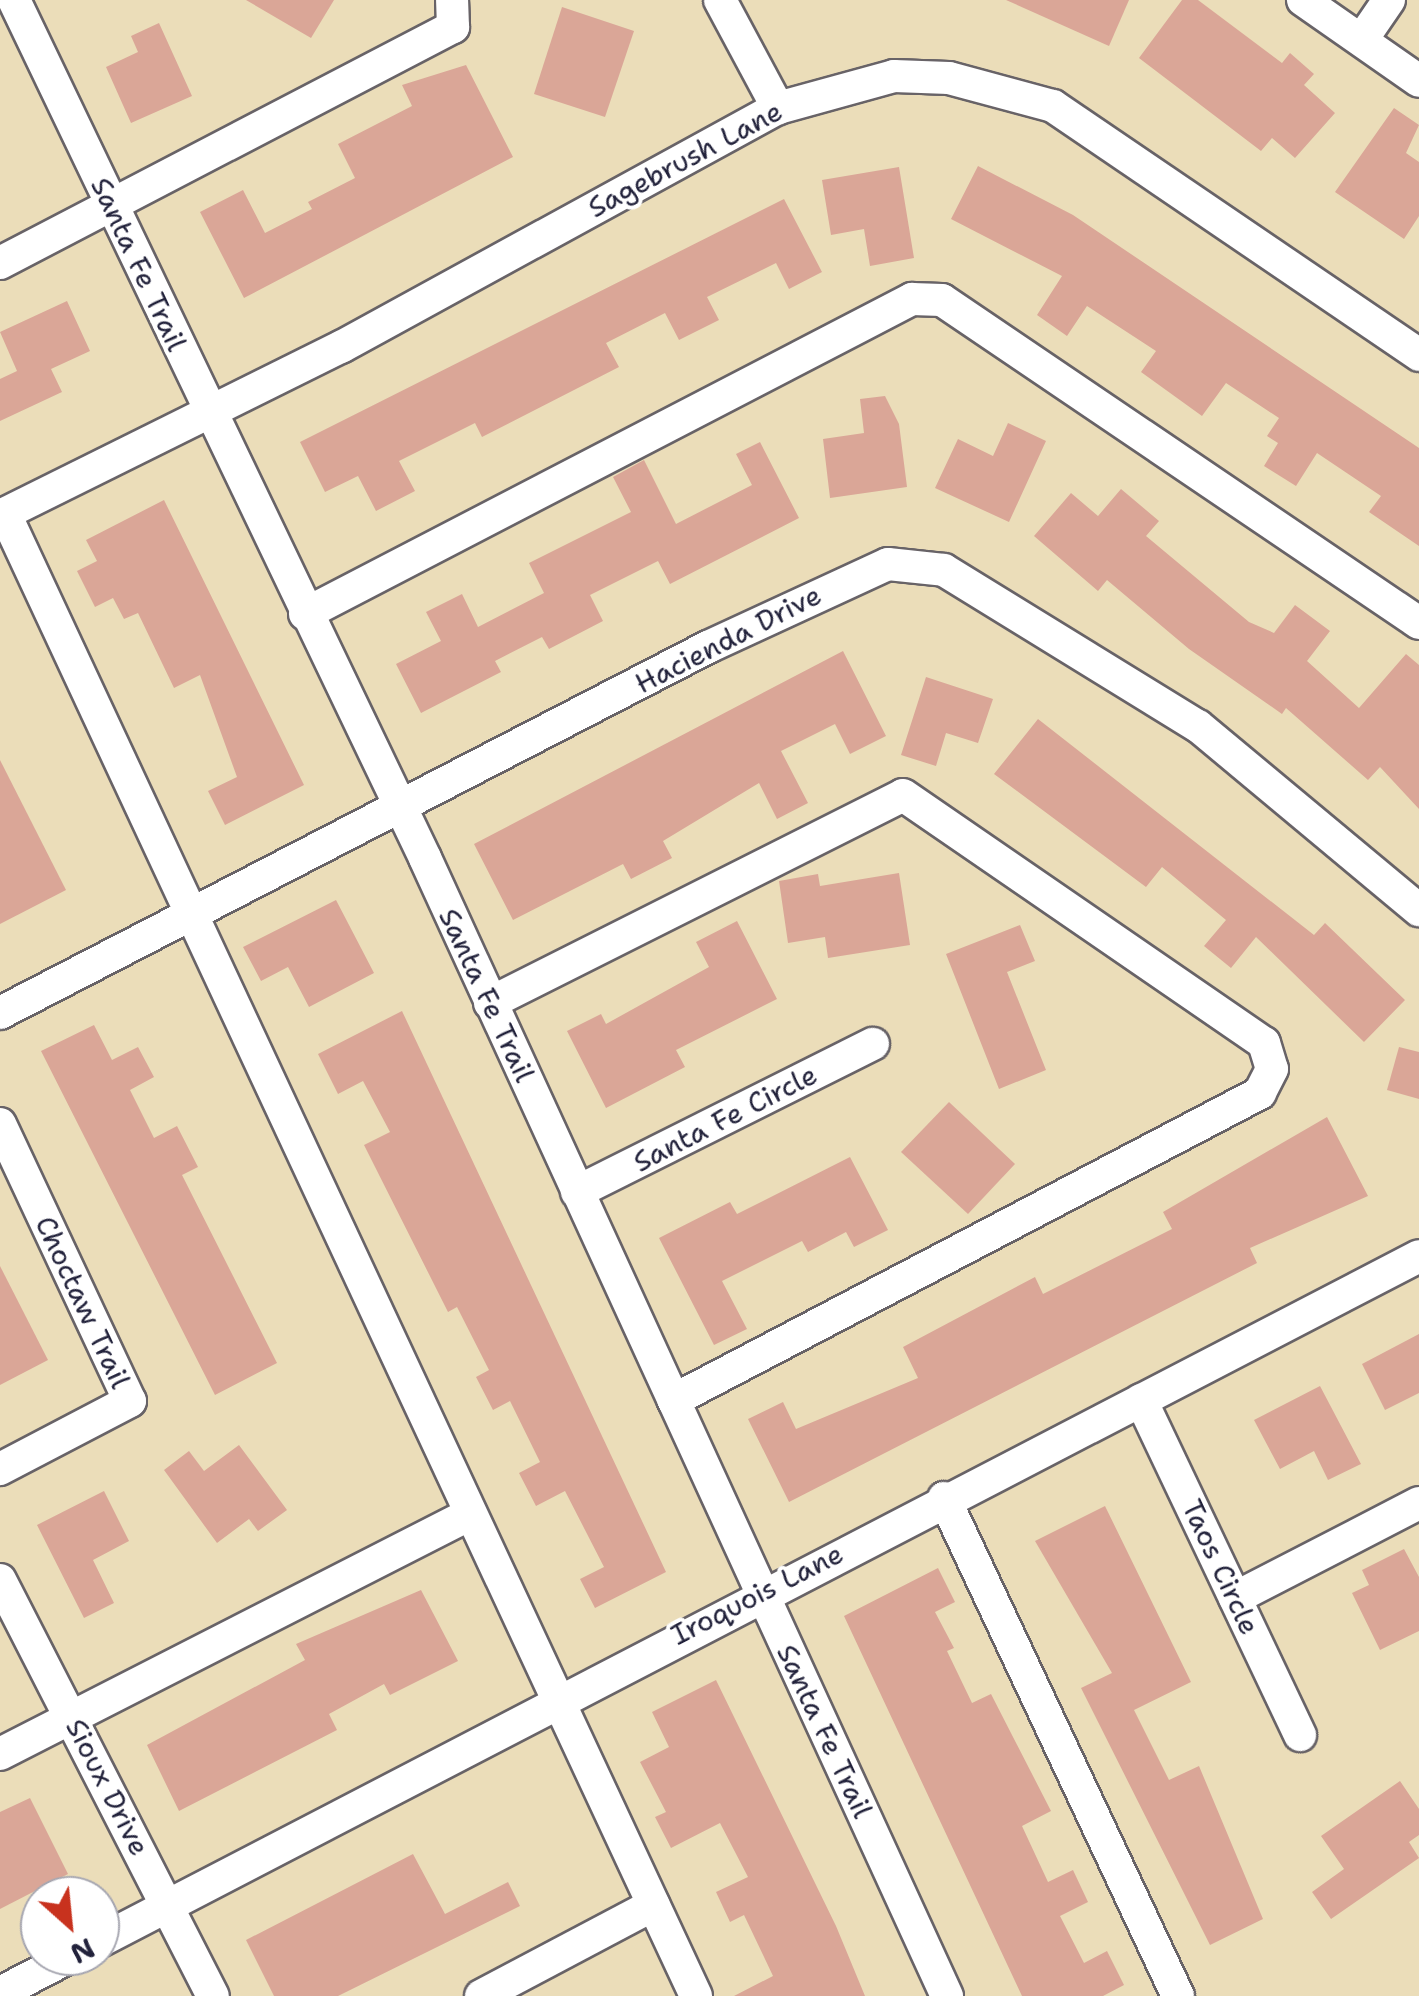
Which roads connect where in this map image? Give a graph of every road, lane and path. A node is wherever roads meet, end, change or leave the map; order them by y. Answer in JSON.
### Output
{"nodes":[{"id":1,"x":14,"y":0,"type":"edge"},
{"id":2,"x":452,"y":0,"type":"edge"},
{"id":3,"x":720,"y":0,"type":"edge"},
{"id":4,"x":1303,"y":0,"type":"edge"},
{"id":5,"x":1389,"y":0,"type":"edge"},
{"id":6,"x":1363,"y":38,"type":"junction"},
{"id":7,"x":1419,"y":81,"type":"edge"},
{"id":8,"x":778,"y":108,"type":"junction"},
{"id":9,"x":112,"y":206,"type":"junction"},
{"id":10,"x":0,"y":263,"type":"edge"},
{"id":11,"x":1417,"y":349,"type":"edge"},
{"id":12,"x":209,"y":411,"type":"junction"},
{"id":13,"x":2,"y":515,"type":"edge"},
{"id":14,"x":304,"y":614,"type":"junction"},
{"id":15,"x":1419,"y":622,"type":"edge"},
{"id":16,"x":398,"y":807,"type":"junction"},
{"id":17,"x":1419,"y":910,"type":"edge"},
{"id":18,"x":194,"y":912,"type":"junction"},
{"id":19,"x":490,"y":1003,"type":"junction"},
{"id":20,"x":0,"y":1013,"type":"edge"},
{"id":21,"x":873,"y":1044,"type":"dead end"},
{"id":22,"x":0,"y":1124,"type":"edge"},
{"id":23,"x":577,"y":1192,"type":"junction"},
{"id":24,"x":1419,"y":1256,"type":"edge"},
{"id":25,"x":674,"y":1400,"type":"junction"},
{"id":26,"x":1141,"y":1400,"type":"junction"},
{"id":27,"x":0,"y":1469,"type":"edge"},
{"id":28,"x":944,"y":1498,"type":"junction"},
{"id":29,"x":1419,"y":1504,"type":"edge"},
{"id":30,"x":470,"y":1514,"type":"junction"},
{"id":31,"x":0,"y":1580,"type":"edge"},
{"id":32,"x":760,"y":1592,"type":"junction"},
{"id":33,"x":1235,"y":1598,"type":"junction"},
{"id":34,"x":556,"y":1699,"type":"junction"},
{"id":35,"x":71,"y":1717,"type":"junction"},
{"id":36,"x":1300,"y":1735,"type":"dead end"},
{"id":37,"x":0,"y":1754,"type":"edge"},
{"id":38,"x":653,"y":1905,"type":"junction"},
{"id":39,"x":167,"y":1906,"type":"junction"},
{"id":40,"x":120,"y":1931,"type":"edge"},
{"id":41,"x":33,"y":1976,"type":"edge"},
{"id":42,"x":0,"y":1993,"type":"edge"},
{"id":43,"x":213,"y":1996,"type":"edge"},
{"id":44,"x":481,"y":1996,"type":"edge"},
{"id":45,"x":696,"y":1996,"type":"edge"},
{"id":46,"x":947,"y":1996,"type":"edge"},
{"id":47,"x":1178,"y":1996,"type":"edge"}],
"edges":[{"from":1,"to":9,"type":"street","name":"Santa Fe Trail"},
{"from":2,"to":9,"type":"street"},
{"from":3,"to":8,"type":"street"},
{"from":4,"to":6,"type":"street"},
{"from":5,"to":6,"type":"street"},
{"from":6,"to":7,"type":"street"},
{"from":8,"to":11,"type":"street","name":"Sagebrush Lane"},
{"from":8,"to":12,"type":"street","name":"Sagebrush Lane"},
{"from":9,"to":10,"type":"street"},
{"from":9,"to":12,"type":"street","name":"Santa Fe Trail"},
{"from":12,"to":13,"type":"street","name":"Sagebrush Lane"},
{"from":12,"to":14,"type":"street","name":"Santa Fe Trail"},
{"from":13,"to":18,"type":"street"},
{"from":14,"to":15,"type":"street"},
{"from":14,"to":16,"type":"street","name":"Santa Fe Trail"},
{"from":16,"to":17,"type":"street","name":"Hacienda Drive"},
{"from":16,"to":18,"type":"street","name":"Hacienda Drive"},
{"from":16,"to":19,"type":"street","name":"Santa Fe Trail"},
{"from":18,"to":20,"type":"street","name":"Hacienda Drive"},
{"from":18,"to":30,"type":"street"},
{"from":19,"to":23,"type":"street","name":"Santa Fe Trail"},
{"from":19,"to":25,"type":"street"},
{"from":21,"to":23,"type":"street","name":"Santa Fe Circle"},
{"from":22,"to":27,"type":"street","name":"Choctaw Trail"},
{"from":23,"to":25,"type":"street","name":"Santa Fe Trail"},
{"from":24,"to":26,"type":"street","name":"Iroquois Lane"},
{"from":25,"to":32,"type":"street","name":"Santa Fe Trail"},
{"from":26,"to":28,"type":"street","name":"Iroquois Lane"},
{"from":26,"to":33,"type":"street","name":"Taos Circle"},
{"from":28,"to":32,"type":"street","name":"Iroquois Lane"},
{"from":28,"to":47,"type":"street"},
{"from":29,"to":33,"type":"street"},
{"from":30,"to":34,"type":"street"},
{"from":30,"to":35,"type":"street"},
{"from":31,"to":35,"type":"street","name":"Sioux Drive"},
{"from":32,"to":34,"type":"street","name":"Iroquois Lane"},
{"from":32,"to":46,"type":"street","name":"Santa Fe Trail"},
{"from":33,"to":36,"type":"street","name":"Taos Circle"},
{"from":34,"to":38,"type":"street"},
{"from":34,"to":39,"type":"street","name":"Iroquois Lane"},
{"from":35,"to":37,"type":"street"},
{"from":35,"to":39,"type":"street","name":"Sioux Drive"},
{"from":38,"to":44,"type":"street"},
{"from":38,"to":45,"type":"street"},
{"from":39,"to":40,"type":"street","name":"Iroquois Lane"},
{"from":39,"to":43,"type":"street","name":"Sioux Drive"},
{"from":41,"to":42,"type":"street"}]}
